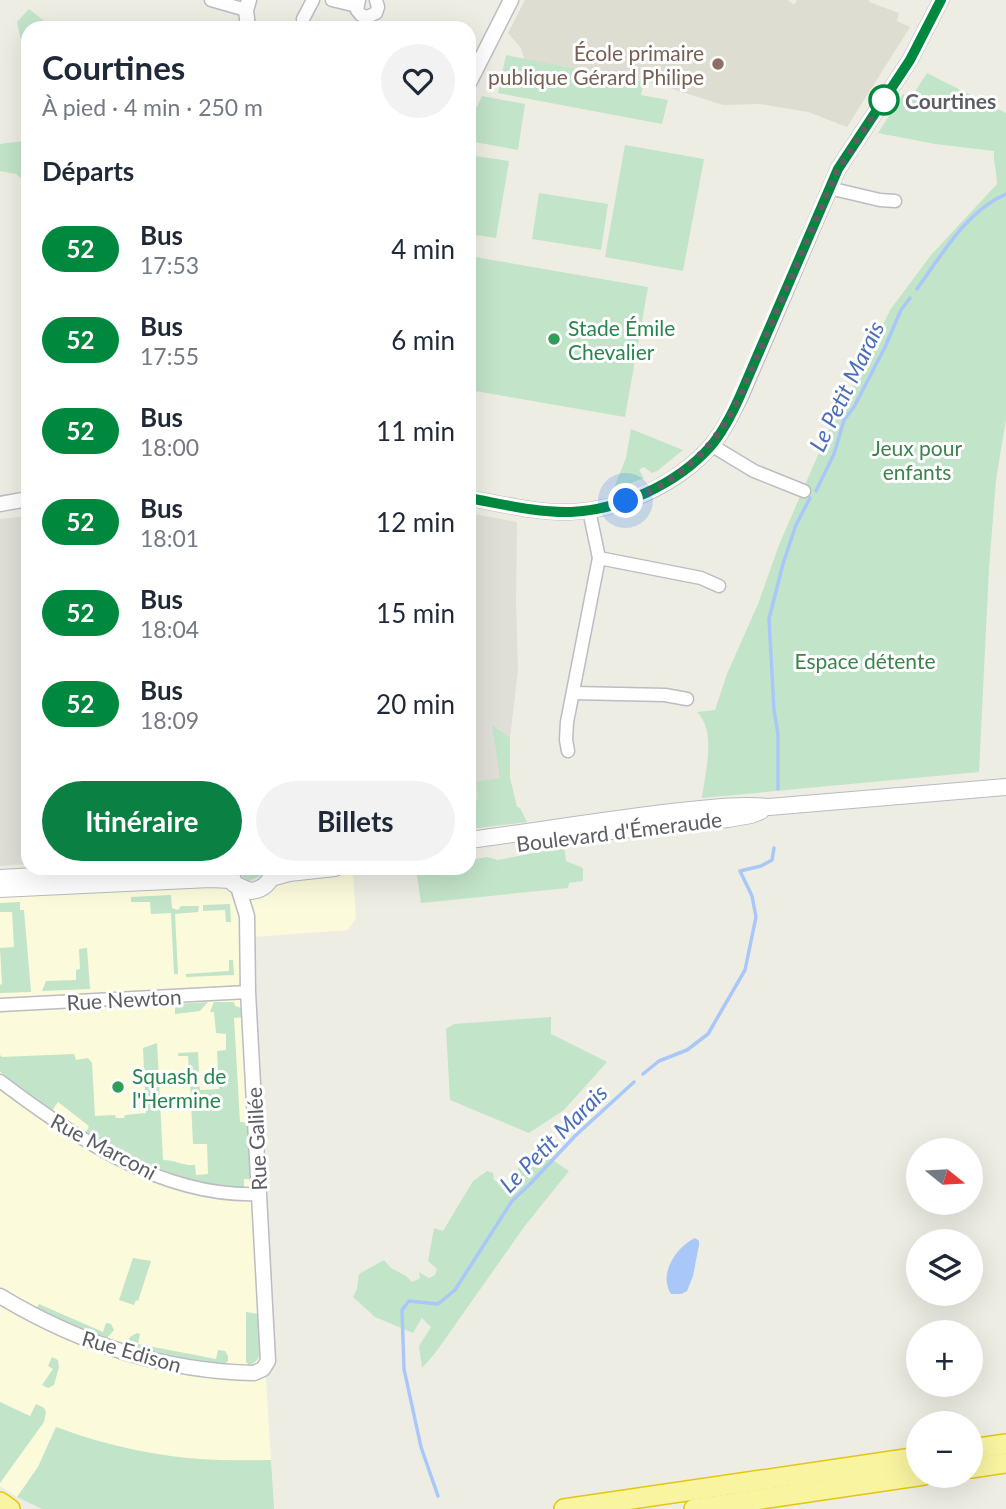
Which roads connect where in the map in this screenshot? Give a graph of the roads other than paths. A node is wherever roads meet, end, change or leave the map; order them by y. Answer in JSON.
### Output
{"nodes":[{"id":1,"x":211,"y":0,"type":"edge"},
{"id":2,"x":313,"y":0,"type":"edge"},
{"id":3,"x":332,"y":0,"type":"edge"},
{"id":4,"x":376,"y":0,"type":"edge"},
{"id":5,"x":511,"y":0,"type":"edge"},
{"id":6,"x":942,"y":0,"type":"edge"},
{"id":7,"x":358,"y":3,"type":"edge"},
{"id":8,"x":248,"y":5,"type":"edge"},
{"id":9,"x":303,"y":19,"type":"dead end"},
{"id":10,"x":368,"y":21,"type":"edge"},
{"id":11,"x":370,"y":21,"type":"edge"},
{"id":12,"x":476,"y":69,"type":"edge"},
{"id":13,"x":830,"y":188,"type":"junction"},
{"id":14,"x":895,"y":201,"type":"dead end"},
{"id":15,"x":712,"y":445,"type":"junction"},
{"id":16,"x":804,"y":491,"type":"dead end"},
{"id":17,"x":476,"y":499,"type":"edge"},
{"id":18,"x":21,"y":500,"type":"edge"},
{"id":19,"x":0,"y":504,"type":"edge"},
{"id":20,"x":589,"y":510,"type":"junction"},
{"id":21,"x":600,"y":558,"type":"junction"},
{"id":22,"x":719,"y":586,"type":"dead end"},
{"id":23,"x":573,"y":693,"type":"junction"},
{"id":24,"x":687,"y":699,"type":"dead end"},
{"id":25,"x":568,"y":751,"type":"dead end"},
{"id":26,"x":1006,"y":787,"type":"edge"},
{"id":27,"x":769,"y":807,"type":"junction"},
{"id":28,"x":476,"y":839,"type":"edge"},
{"id":29,"x":476,"y":849,"type":"edge"},
{"id":30,"x":55,"y":875,"type":"edge"},
{"id":31,"x":271,"y":875,"type":"edge"},
{"id":32,"x":0,"y":878,"type":"edge"},
{"id":33,"x":233,"y":878,"type":"edge"},
{"id":34,"x":0,"y":889,"type":"edge"},
{"id":35,"x":255,"y":891,"type":"junction"},
{"id":36,"x":247,"y":916,"type":"junction"},
{"id":37,"x":248,"y":992,"type":"junction"},
{"id":38,"x":0,"y":1005,"type":"edge"},
{"id":39,"x":0,"y":1081,"type":"edge"},
{"id":40,"x":259,"y":1194,"type":"junction"},
{"id":41,"x":0,"y":1296,"type":"edge"},
{"id":42,"x":268,"y":1361,"type":"joint"},
{"id":43,"x":1006,"y":1444,"type":"edge"},
{"id":44,"x":983,"y":1447,"type":"edge"},
{"id":45,"x":906,"y":1459,"type":"edge"},
{"id":46,"x":1006,"y":1462,"type":"edge"},
{"id":47,"x":983,"y":1466,"type":"edge"},
{"id":48,"x":906,"y":1478,"type":"edge"},
{"id":49,"x":0,"y":1502,"type":"edge"},
{"id":50,"x":10,"y":1509,"type":"edge"},
{"id":51,"x":564,"y":1509,"type":"edge"},
{"id":52,"x":694,"y":1509,"type":"edge"}],
"edges":[{"from":1,"to":8,"type":"street"},
{"from":2,"to":9,"type":"street"},
{"from":3,"to":7,"type":"street"},
{"from":4,"to":11,"type":"street"},
{"from":5,"to":12,"type":"street"},
{"from":6,"to":13,"type":"street"},
{"from":7,"to":10,"type":"street"},
{"from":13,"to":14,"type":"street"},
{"from":13,"to":15,"type":"street"},
{"from":15,"to":16,"type":"street"},
{"from":15,"to":20,"type":"street"},
{"from":17,"to":20,"type":"street"},
{"from":18,"to":19,"type":"street"},
{"from":20,"to":21,"type":"street"},
{"from":21,"to":22,"type":"street"},
{"from":21,"to":23,"type":"street"},
{"from":23,"to":24,"type":"street"},
{"from":23,"to":25,"type":"street"},
{"from":26,"to":27,"type":"main road"},
{"from":27,"to":28,"type":"main road"},
{"from":27,"to":29,"type":"main road","name":"Boulevard d'Émeraude"},
{"from":30,"to":32,"type":"main road"},
{"from":31,"to":35,"type":"main road"},
{"from":33,"to":34,"type":"main road"},
{"from":33,"to":35,"type":"main road"},
{"from":33,"to":36,"type":"street","name":"Rue Galilée"},
{"from":35,"to":36,"type":"street","name":"Rue Galilée"},
{"from":36,"to":37,"type":"street","name":"Rue Galilée"},
{"from":37,"to":38,"type":"street","name":"Rue Newton"},
{"from":37,"to":40,"type":"street","name":"Rue Galilée"},
{"from":39,"to":40,"type":"street","name":"Rue Marconi"},
{"from":40,"to":42,"type":"street","name":"Rue Galilée"},
{"from":41,"to":42,"type":"street","name":"Rue Edison"},
{"from":43,"to":44,"type":"highway"},
{"from":45,"to":51,"type":"highway"},
{"from":46,"to":47,"type":"highway"},
{"from":48,"to":52,"type":"highway"},
{"from":49,"to":50,"type":"highway"}]}
